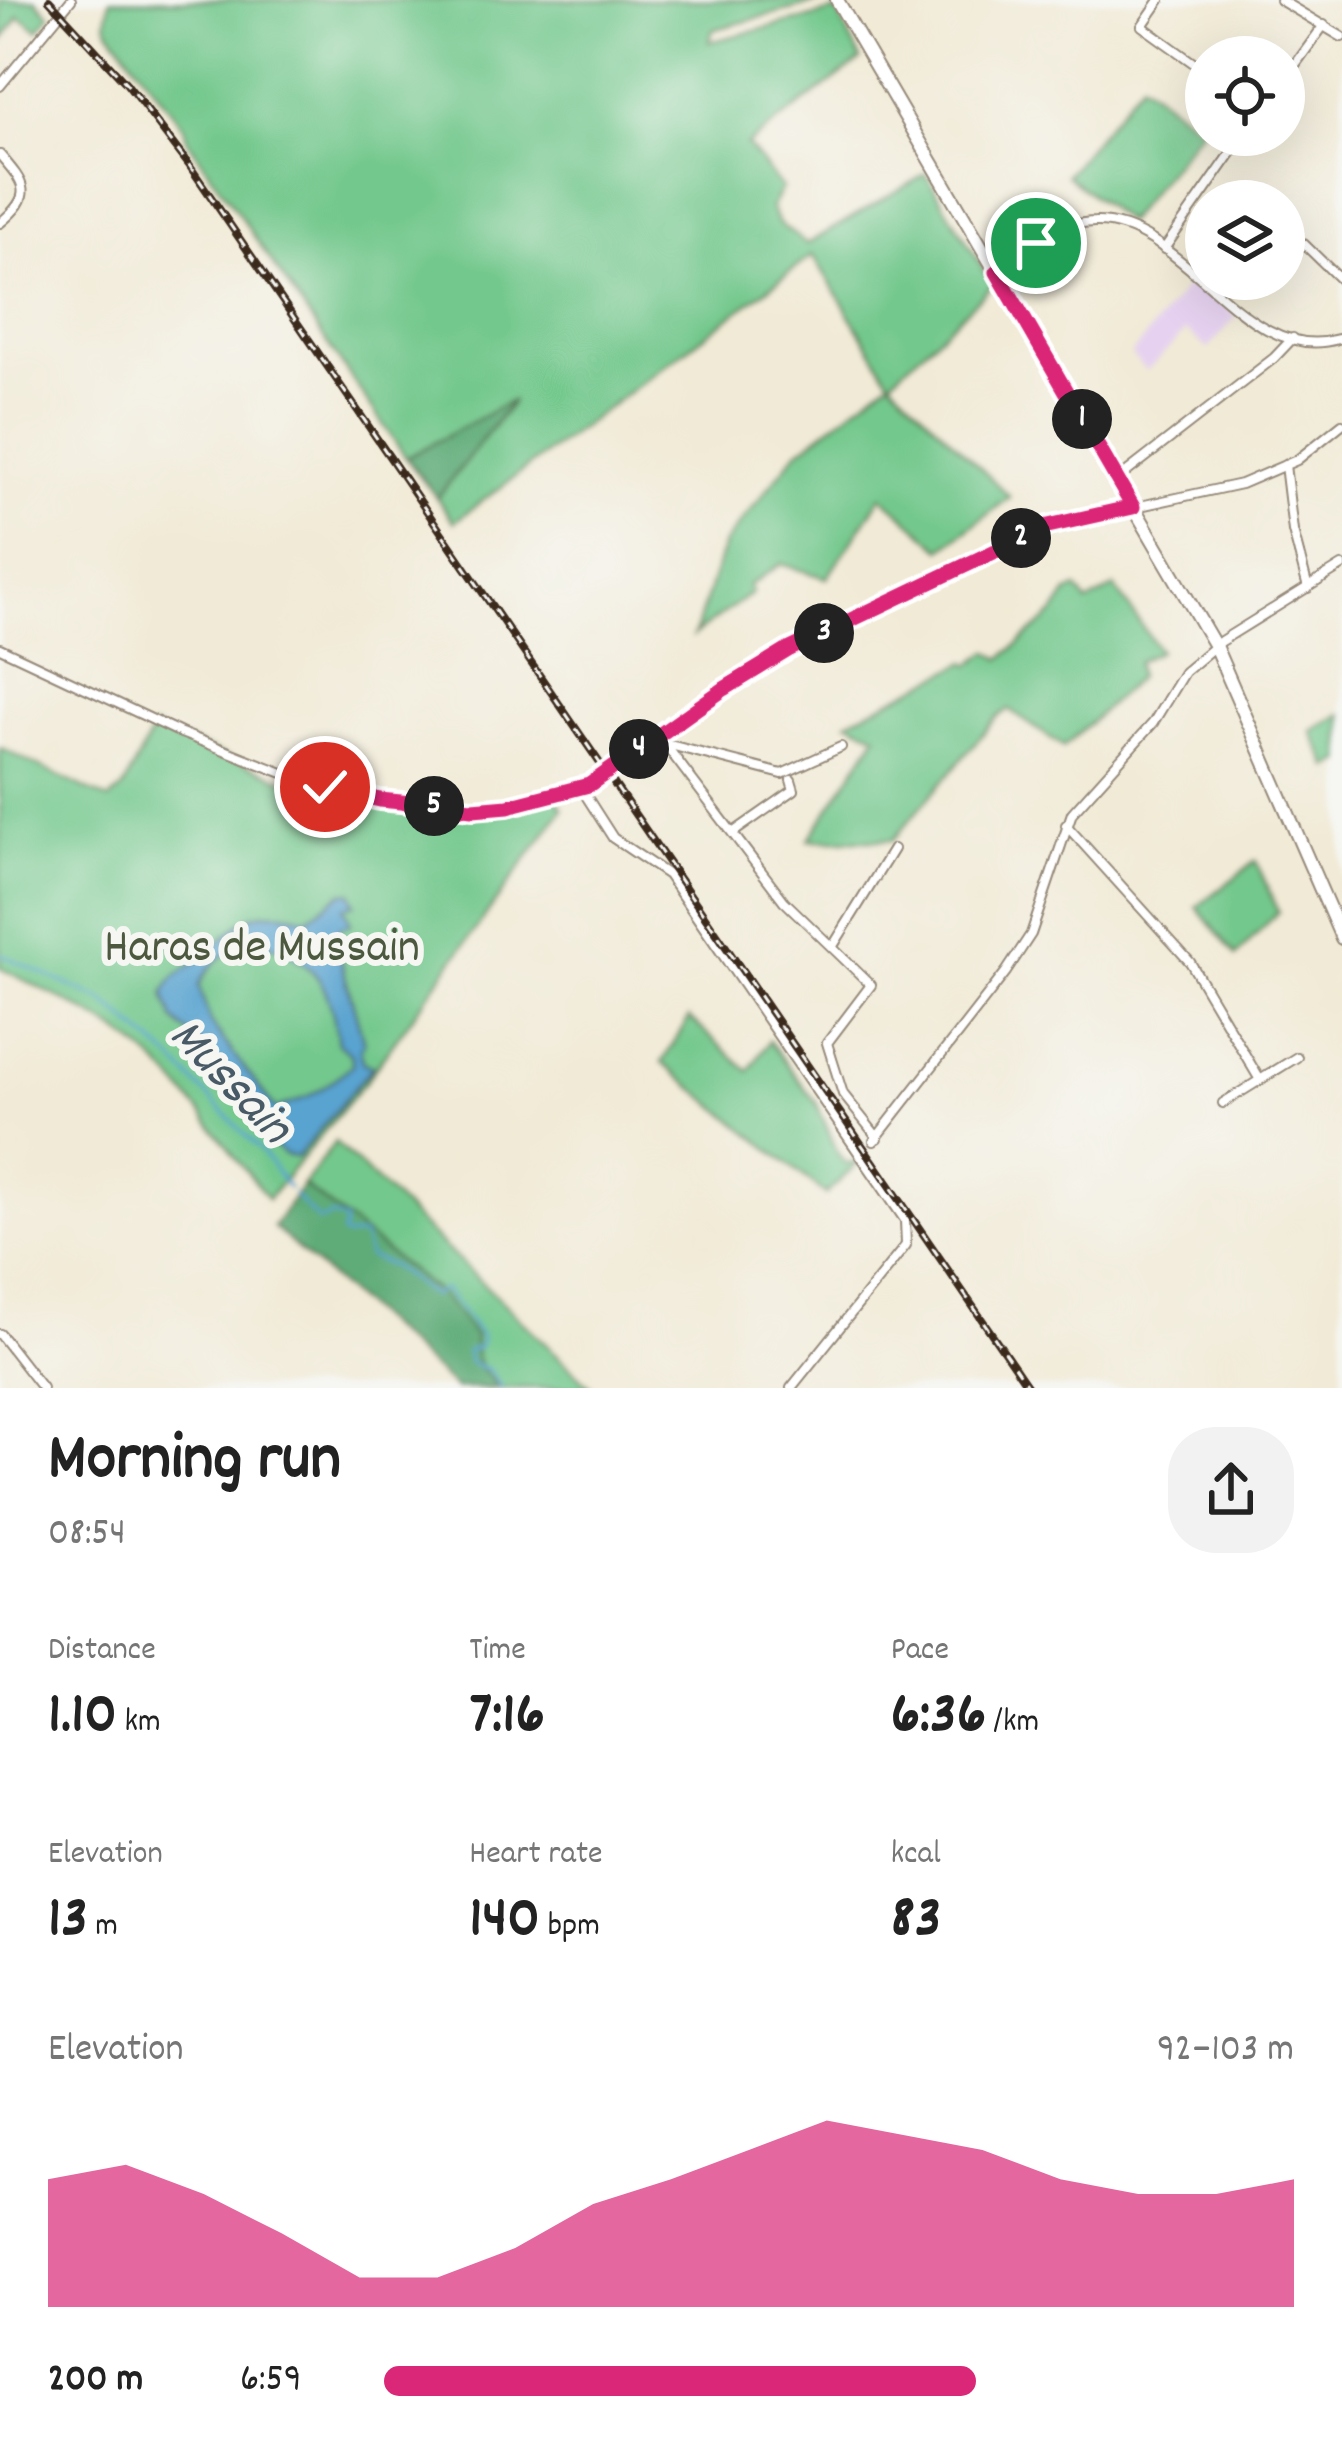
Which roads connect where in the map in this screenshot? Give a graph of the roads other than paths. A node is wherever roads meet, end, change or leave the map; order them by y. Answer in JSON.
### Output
{"nodes":[{"id":1,"x":71,"y":0,"type":"edge"},
{"id":2,"x":838,"y":0,"type":"edge"},
{"id":3,"x":1160,"y":0,"type":"edge"},
{"id":4,"x":1280,"y":0,"type":"edge"},
{"id":5,"x":1324,"y":25,"type":"junction"},
{"id":6,"x":1342,"y":38,"type":"edge"},
{"id":7,"x":1305,"y":51,"type":"edge"},
{"id":8,"x":1185,"y":57,"type":"edge"},
{"id":9,"x":0,"y":86,"type":"edge"},
{"id":10,"x":0,"y":154,"type":"edge"},
{"id":11,"x":1229,"y":156,"type":"edge"},
{"id":12,"x":0,"y":223,"type":"edge"},
{"id":13,"x":1305,"y":245,"type":"edge"},
{"id":14,"x":1164,"y":249,"type":"junction"},
{"id":15,"x":997,"y":272,"type":"junction"},
{"id":16,"x":1342,"y":281,"type":"edge"},
{"id":17,"x":1293,"y":338,"type":"junction"},
{"id":18,"x":1340,"y":340,"type":"edge"},
{"id":19,"x":1342,"y":424,"type":"edge"},
{"id":20,"x":1286,"y":465,"type":"junction"},
{"id":21,"x":1117,"y":479,"type":"junction"},
{"id":22,"x":1133,"y":507,"type":"junction"},
{"id":23,"x":1342,"y":566,"type":"edge"},
{"id":24,"x":1308,"y":588,"type":"junction"},
{"id":25,"x":1215,"y":646,"type":"junction"},
{"id":26,"x":0,"y":648,"type":"edge"},
{"id":27,"x":660,"y":739,"type":"junction"},
{"id":28,"x":841,"y":747,"type":"dead end"},
{"id":29,"x":791,"y":780,"type":"dead end"},
{"id":30,"x":581,"y":788,"type":"junction"},
{"id":31,"x":1066,"y":825,"type":"junction"},
{"id":32,"x":734,"y":832,"type":"junction"},
{"id":33,"x":892,"y":849,"type":"dead end"},
{"id":34,"x":1342,"y":938,"type":"edge"},
{"id":35,"x":832,"y":946,"type":"junction"},
{"id":36,"x":1298,"y":1057,"type":"dead end"},
{"id":37,"x":1260,"y":1080,"type":"junction"},
{"id":38,"x":1223,"y":1103,"type":"dead end"},
{"id":39,"x":0,"y":1334,"type":"edge"},
{"id":40,"x":42,"y":1388,"type":"edge"},
{"id":41,"x":791,"y":1388,"type":"edge"}],
"edges":[{"from":1,"to":9,"type":"street"},
{"from":2,"to":15,"type":"main road"},
{"from":3,"to":8,"type":"street"},
{"from":4,"to":5,"type":"street"},
{"from":5,"to":6,"type":"street"},
{"from":5,"to":7,"type":"street"},
{"from":10,"to":12,"type":"street"},
{"from":11,"to":14,"type":"street"},
{"from":13,"to":16,"type":"street"},
{"from":14,"to":15,"type":"street"},
{"from":14,"to":17,"type":"street"},
{"from":15,"to":21,"type":"main road"},
{"from":17,"to":18,"type":"street"},
{"from":17,"to":21,"type":"street"},
{"from":19,"to":20,"type":"street"},
{"from":20,"to":22,"type":"street"},
{"from":20,"to":24,"type":"street"},
{"from":21,"to":22,"type":"main road"},
{"from":22,"to":25,"type":"main road"},
{"from":22,"to":27,"type":"street"},
{"from":23,"to":24,"type":"street"},
{"from":24,"to":25,"type":"street"},
{"from":25,"to":31,"type":"street"},
{"from":25,"to":34,"type":"main road"},
{"from":26,"to":30,"type":"street"},
{"from":27,"to":28,"type":"street"},
{"from":27,"to":30,"type":"street"},
{"from":27,"to":32,"type":"street"},
{"from":29,"to":32,"type":"street"},
{"from":30,"to":41,"type":"street"},
{"from":31,"to":35,"type":"street"},
{"from":31,"to":37,"type":"street"},
{"from":32,"to":35,"type":"street"},
{"from":33,"to":35,"type":"street"},
{"from":36,"to":37,"type":"street"},
{"from":37,"to":38,"type":"street"},
{"from":39,"to":40,"type":"street"}]}
